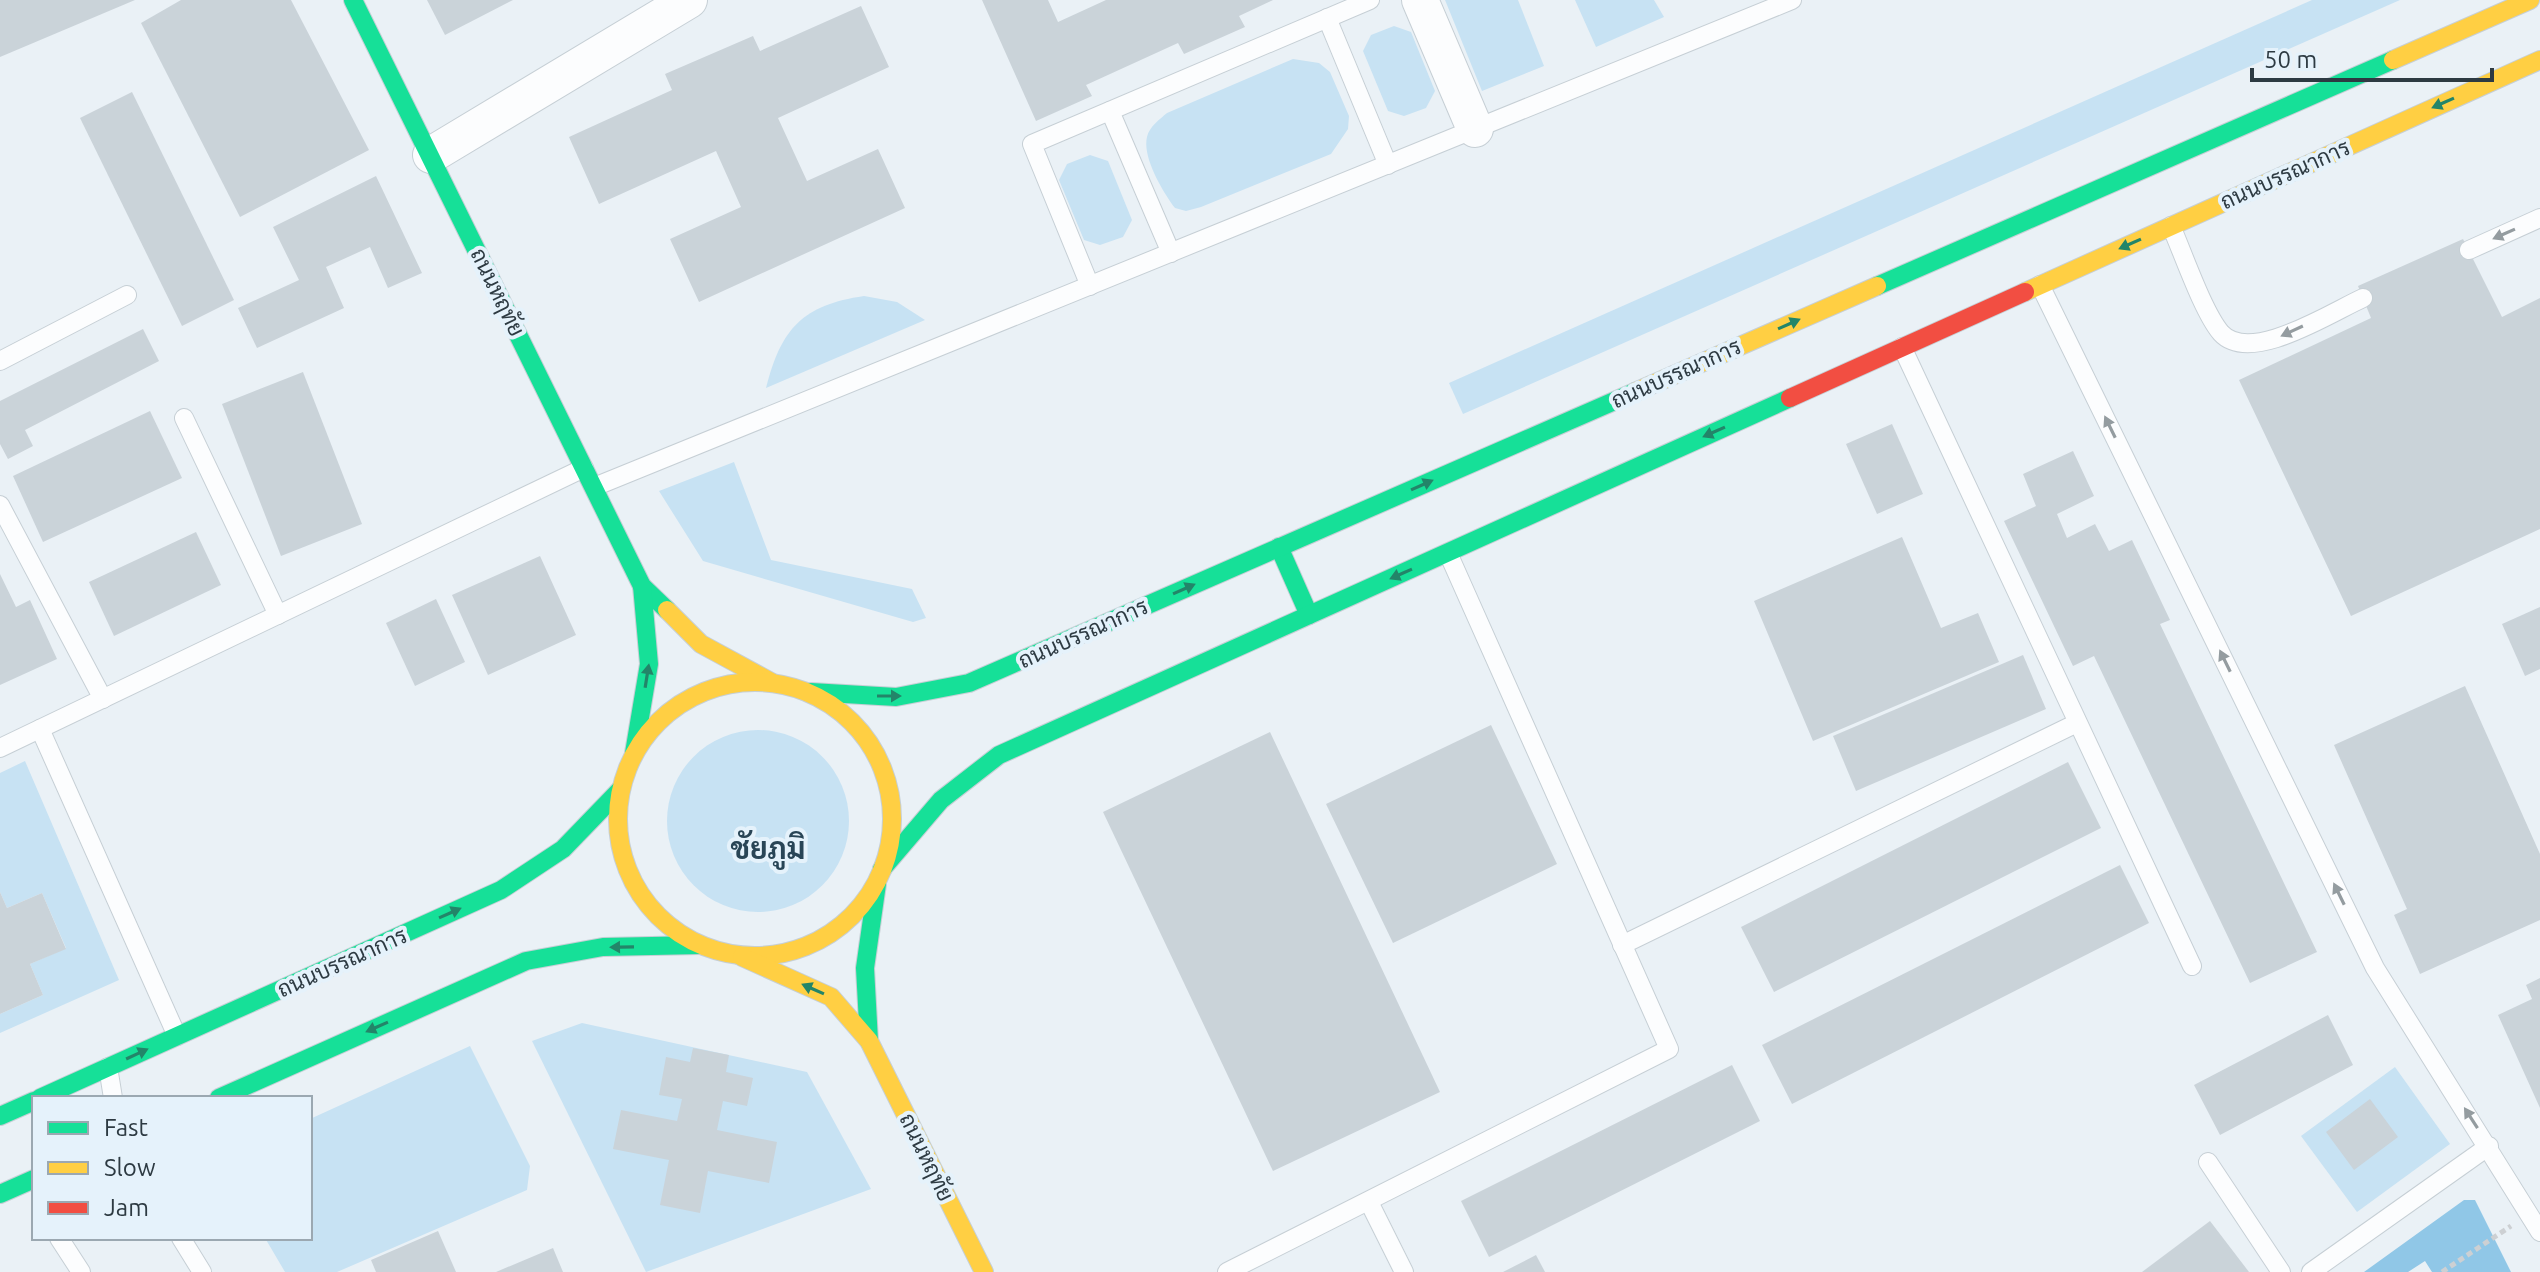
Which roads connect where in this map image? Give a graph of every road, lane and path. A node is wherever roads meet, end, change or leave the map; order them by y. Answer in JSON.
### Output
{"nodes":[{"id":1,"x":353,"y":0,"type":"edge"},
{"id":2,"x":689,"y":0,"type":"edge"},
{"id":3,"x":1370,"y":0,"type":"edge"},
{"id":4,"x":1420,"y":0,"type":"edge"},
{"id":5,"x":1792,"y":0,"type":"edge"},
{"id":6,"x":2477,"y":0,"type":"edge"},
{"id":7,"x":2530,"y":0,"type":"edge"},
{"id":8,"x":1327,"y":18,"type":"junction"},
{"id":9,"x":2394,"y":59,"type":"junction"},
{"id":10,"x":2540,"y":60,"type":"edge"},
{"id":11,"x":1110,"y":111,"type":"junction"},
{"id":12,"x":1475,"y":129,"type":"junction"},
{"id":13,"x":431,"y":155,"type":"junction"},
{"id":14,"x":1388,"y":165,"type":"junction"},
{"id":15,"x":2540,"y":218,"type":"edge"},
{"id":16,"x":2171,"y":226,"type":"junction"},
{"id":17,"x":2469,"y":250,"type":"dead end"},
{"id":18,"x":1171,"y":253,"type":"junction"},
{"id":19,"x":2040,"y":285,"type":"junction"},
{"id":20,"x":1090,"y":286,"type":"junction"},
{"id":21,"x":127,"y":295,"type":"dead end"},
{"id":22,"x":2363,"y":298,"type":"dead end"},
{"id":23,"x":1902,"y":347,"type":"junction"},
{"id":24,"x":0,"y":361,"type":"edge"},
{"id":25,"x":184,"y":418,"type":"dead end"},
{"id":26,"x":584,"y":468,"type":"junction"},
{"id":27,"x":594,"y":487,"type":"junction"},
{"id":28,"x":0,"y":505,"type":"edge"},
{"id":29,"x":1279,"y":547,"type":"junction"},
{"id":30,"x":1447,"y":552,"type":"junction"},
{"id":31,"x":642,"y":586,"type":"junction"},
{"id":32,"x":278,"y":615,"type":"junction"},
{"id":33,"x":1309,"y":615,"type":"junction"},
{"id":34,"x":771,"y":682,"type":"junction"},
{"id":35,"x":811,"y":692,"type":"junction"},
{"id":36,"x":103,"y":699,"type":"junction"},
{"id":37,"x":2077,"y":723,"type":"junction"},
{"id":38,"x":40,"y":729,"type":"junction"},
{"id":39,"x":0,"y":748,"type":"edge"},
{"id":40,"x":634,"y":753,"type":"junction"},
{"id":41,"x":620,"y":790,"type":"junction"},
{"id":42,"x":880,"y":876,"type":"junction"},
{"id":43,"x":700,"y":945,"type":"junction"},
{"id":44,"x":1622,"y":945,"type":"junction"},
{"id":45,"x":738,"y":955,"type":"junction"},
{"id":46,"x":2192,"y":966,"type":"dead end"},
{"id":47,"x":177,"y":1036,"type":"junction"},
{"id":48,"x":869,"y":1041,"type":"junction"},
{"id":49,"x":108,"y":1067,"type":"junction"},
{"id":50,"x":44,"y":1096,"type":"edge"},
{"id":51,"x":113,"y":1096,"type":"edge"},
{"id":52,"x":223,"y":1096,"type":"edge"},
{"id":53,"x":32,"y":1102,"type":"edge"},
{"id":54,"x":0,"y":1116,"type":"edge"},
{"id":55,"x":2489,"y":1146,"type":"junction"},
{"id":56,"x":2208,"y":1162,"type":"dead end"},
{"id":57,"x":31,"y":1187,"type":"edge"},
{"id":58,"x":0,"y":1194,"type":"edge"},
{"id":59,"x":1369,"y":1202,"type":"junction"},
{"id":60,"x":2540,"y":1232,"type":"edge"},
{"id":61,"x":2495,"y":1236,"type":"dead end"},
{"id":62,"x":60,"y":1240,"type":"edge"},
{"id":63,"x":182,"y":1240,"type":"edge"},
{"id":64,"x":1259,"y":1265,"type":"edge"},
{"id":65,"x":81,"y":1272,"type":"edge"},
{"id":66,"x":202,"y":1272,"type":"edge"},
{"id":67,"x":984,"y":1272,"type":"edge"},
{"id":68,"x":1227,"y":1272,"type":"edge"},
{"id":69,"x":1404,"y":1272,"type":"edge"},
{"id":70,"x":2281,"y":1272,"type":"edge"},
{"id":71,"x":2311,"y":1272,"type":"edge"},
{"id":72,"x":2442,"y":1272,"type":"edge"}],
"edges":[{"from":1,"to":13,"type":"street","name":"ถนนหฤทัย"},
{"from":2,"to":13,"type":"street"},
{"from":3,"to":8,"type":"lane"},
{"from":4,"to":12,"type":"street"},
{"from":5,"to":12,"type":"lane"},
{"from":6,"to":9,"type":"street"},
{"from":7,"to":9,"type":"street","name":"ถนนบรรณาการ"},
{"from":8,"to":11,"type":"lane"},
{"from":8,"to":14,"type":"lane"},
{"from":29,"to":9,"type":"street","name":"ถนนบรรณาการ","one_way":true},
{"from":10,"to":16,"type":"street","name":"ถนนบรรณาการ","one_way":true},
{"from":11,"to":18,"type":"lane"},
{"from":11,"to":20,"type":"lane"},
{"from":12,"to":14,"type":"lane"},
{"from":13,"to":26,"type":"street","name":"ถนนหฤทัย"},
{"from":14,"to":18,"type":"lane"},
{"from":15,"to":17,"type":"lane","one_way":true},
{"from":16,"to":19,"type":"street","name":"ถนนบรรณาการ","one_way":true},
{"from":22,"to":16,"type":"lane","one_way":true},
{"from":18,"to":20,"type":"lane"},
{"from":19,"to":23,"type":"street","name":"ถนนบรรณาการ"},
{"from":55,"to":19,"type":"lane","one_way":true},
{"from":20,"to":27,"type":"lane"},
{"from":21,"to":24,"type":"lane"},
{"from":23,"to":30,"type":"street","name":"ถนนบรรณาการ","one_way":true},
{"from":23,"to":37,"type":"lane"},
{"from":25,"to":32,"type":"lane"},
{"from":26,"to":27,"type":"street","name":"ถนนหฤทัย"},
{"from":26,"to":32,"type":"lane"},
{"from":27,"to":31,"type":"street","name":"ถนนหฤทัย"},
{"from":28,"to":36,"type":"lane"},
{"from":29,"to":33,"type":"street"},
{"from":35,"to":29,"type":"street","name":"ถนนบรรณาการ","one_way":true},
{"from":30,"to":33,"type":"street","name":"ถนนบรรณาการ","one_way":true},
{"from":30,"to":44,"type":"lane"},
{"from":31,"to":34,"type":"street","name":"ถนนหฤทัย"},
{"from":40,"to":31,"type":"street","name":"ถนนหฤทัย","one_way":true},
{"from":32,"to":36,"type":"lane"},
{"from":33,"to":42,"type":"street","name":"ถนนบรรณาการ"},
{"from":34,"to":35,"type":"street"},
{"from":34,"to":40,"type":"street"},
{"from":35,"to":42,"type":"street"},
{"from":36,"to":38,"type":"lane"},
{"from":37,"to":44,"type":"lane"},
{"from":37,"to":46,"type":"lane"},
{"from":38,"to":39,"type":"lane"},
{"from":38,"to":47,"type":"lane"},
{"from":40,"to":41,"type":"street"},
{"from":41,"to":43,"type":"street"},
{"from":47,"to":41,"type":"street","name":"ถนนบรรณาการ","one_way":true},
{"from":42,"to":45,"type":"street"},
{"from":42,"to":48,"type":"street","name":"ถนนหฤทัย"},
{"from":43,"to":45,"type":"street"},
{"from":43,"to":52,"type":"street","one_way":true},
{"from":44,"to":59,"type":"lane"},
{"from":48,"to":45,"type":"street","name":"ถนนหฤทัย","one_way":true},
{"from":49,"to":47,"type":"street","name":"ถนนบรรณาการ","one_way":true},
{"from":48,"to":67,"type":"street","name":"ถนนหฤทัย"},
{"from":49,"to":50,"type":"street","name":"ถนนบรรณาการ"},
{"from":49,"to":51,"type":"lane"},
{"from":53,"to":54,"type":"street"},
{"from":55,"to":60,"type":"lane"},
{"from":55,"to":71,"type":"lane"},
{"from":56,"to":70,"type":"lane"},
{"from":57,"to":58,"type":"street"},
{"from":59,"to":64,"type":"lane"},
{"from":59,"to":69,"type":"lane"},
{"from":61,"to":72,"type":"path"},
{"from":62,"to":65,"type":"lane"},
{"from":63,"to":66,"type":"lane"},
{"from":64,"to":68,"type":"lane"}]}
